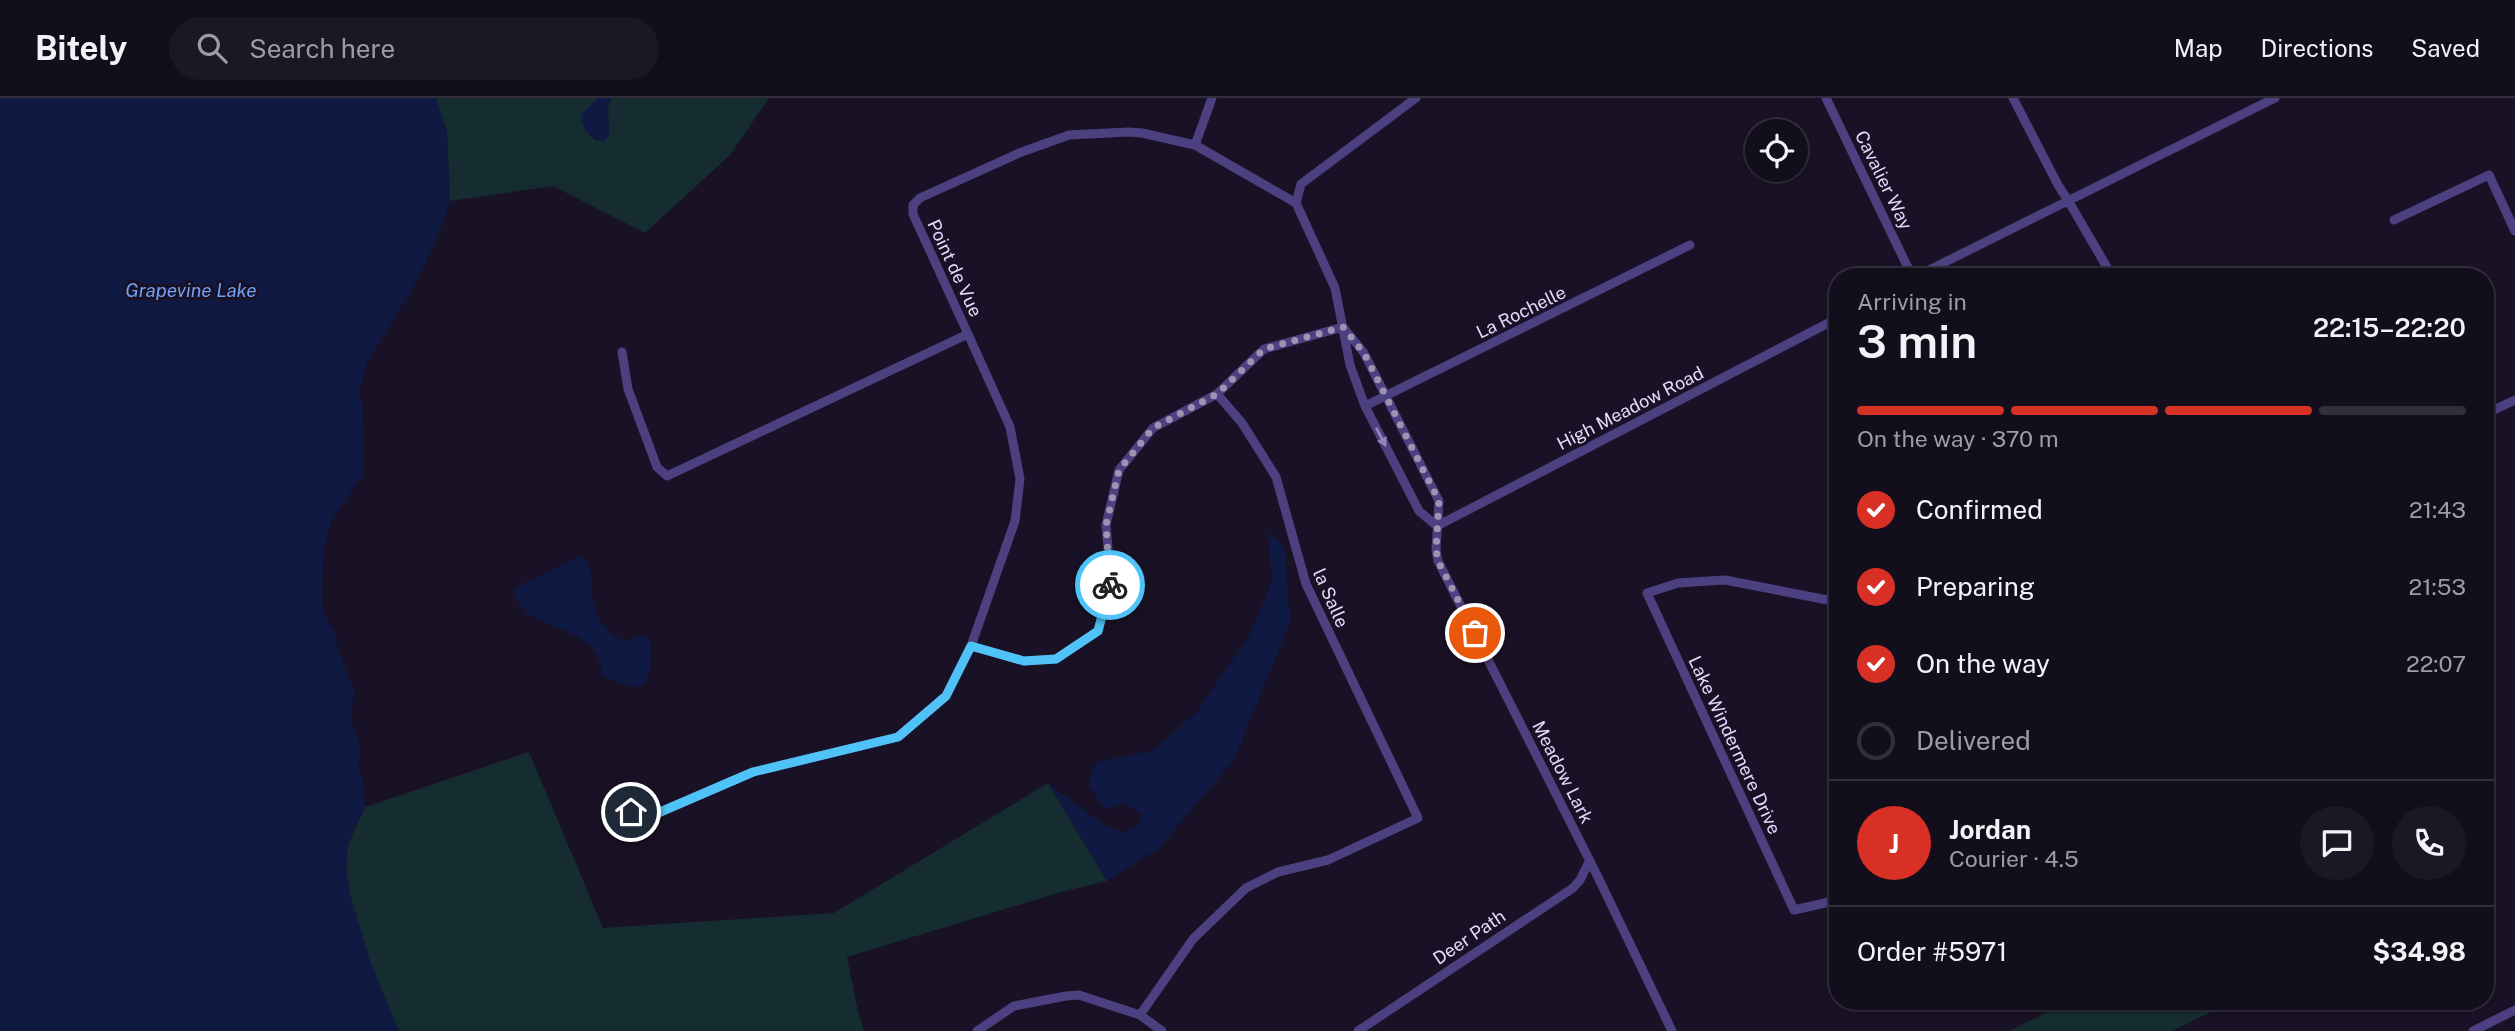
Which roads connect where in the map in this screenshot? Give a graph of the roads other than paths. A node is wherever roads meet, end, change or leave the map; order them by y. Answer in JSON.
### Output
{"nodes":[{"id":1,"x":1212,"y":98,"type":"edge"},
{"id":2,"x":1416,"y":98,"type":"edge"},
{"id":3,"x":1826,"y":98,"type":"edge"},
{"id":4,"x":2013,"y":98,"type":"edge"},
{"id":5,"x":2275,"y":98,"type":"edge"},
{"id":6,"x":1195,"y":145,"type":"junction"},
{"id":7,"x":1296,"y":202,"type":"junction"},
{"id":8,"x":2069,"y":202,"type":"junction"},
{"id":9,"x":2393,"y":220,"type":"dead end"},
{"id":10,"x":2515,"y":232,"type":"edge"},
{"id":11,"x":1690,"y":245,"type":"dead end"},
{"id":12,"x":1908,"y":268,"type":"edge"},
{"id":13,"x":1933,"y":268,"type":"edge"},
{"id":14,"x":2107,"y":268,"type":"edge"},
{"id":15,"x":1829,"y":323,"type":"edge"},
{"id":16,"x":1343,"y":327,"type":"junction"},
{"id":17,"x":968,"y":334,"type":"junction"},
{"id":18,"x":622,"y":352,"type":"dead end"},
{"id":19,"x":1217,"y":394,"type":"junction"},
{"id":20,"x":1387,"y":396,"type":"junction"},
{"id":21,"x":2515,"y":400,"type":"edge"},
{"id":22,"x":1365,"y":406,"type":"junction"},
{"id":23,"x":2494,"y":410,"type":"edge"},
{"id":24,"x":1437,"y":526,"type":"junction"},
{"id":25,"x":1829,"y":600,"type":"edge"},
{"id":26,"x":971,"y":646,"type":"junction"},
{"id":27,"x":631,"y":812,"type":"dead end"},
{"id":28,"x":1589,"y":862,"type":"junction"},
{"id":29,"x":1829,"y":902,"type":"edge"},
{"id":30,"x":2515,"y":1010,"type":"edge"},
{"id":31,"x":1140,"y":1015,"type":"junction"},
{"id":32,"x":977,"y":1031,"type":"edge"},
{"id":33,"x":1162,"y":1031,"type":"edge"},
{"id":34,"x":1358,"y":1031,"type":"edge"},
{"id":35,"x":1672,"y":1031,"type":"edge"},
{"id":36,"x":2473,"y":1031,"type":"edge"}],
"edges":[{"from":1,"to":6,"type":"street"},
{"from":2,"to":7,"type":"street"},
{"from":3,"to":12,"type":"street","name":"Cavalier Way"},
{"from":4,"to":8,"type":"street"},
{"from":5,"to":8,"type":"street"},
{"from":6,"to":7,"type":"street","name":"Point de Vue"},
{"from":6,"to":17,"type":"street","name":"Point de Vue"},
{"from":7,"to":16,"type":"street"},
{"from":8,"to":13,"type":"street"},
{"from":8,"to":14,"type":"street"},
{"from":9,"to":10,"type":"street"},
{"from":11,"to":20,"type":"street","name":"La Rochelle"},
{"from":15,"to":24,"type":"street","name":"High Meadow Road"},
{"from":16,"to":19,"type":"street"},
{"from":16,"to":20,"type":"street","name":"Meadow Lark"},
{"from":16,"to":22,"type":"street"},
{"from":17,"to":18,"type":"street","name":"Point de Vue"},
{"from":17,"to":26,"type":"street"},
{"from":19,"to":26,"type":"street"},
{"from":19,"to":31,"type":"street","name":"la Salle"},
{"from":20,"to":22,"type":"street","name":"La Rochelle"},
{"from":20,"to":24,"type":"street","name":"Meadow Lark"},
{"from":21,"to":23,"type":"street"},
{"from":22,"to":24,"type":"street","one_way":true},
{"from":24,"to":28,"type":"street","name":"Meadow Lark"},
{"from":25,"to":29,"type":"street","name":"Lake Windermere Drive"},
{"from":26,"to":27,"type":"street"},
{"from":28,"to":34,"type":"street","name":"Deer Path"},
{"from":28,"to":35,"type":"street","name":"Meadow Lark"},
{"from":30,"to":36,"type":"street"},
{"from":31,"to":32,"type":"street"},
{"from":31,"to":33,"type":"street"}]}
